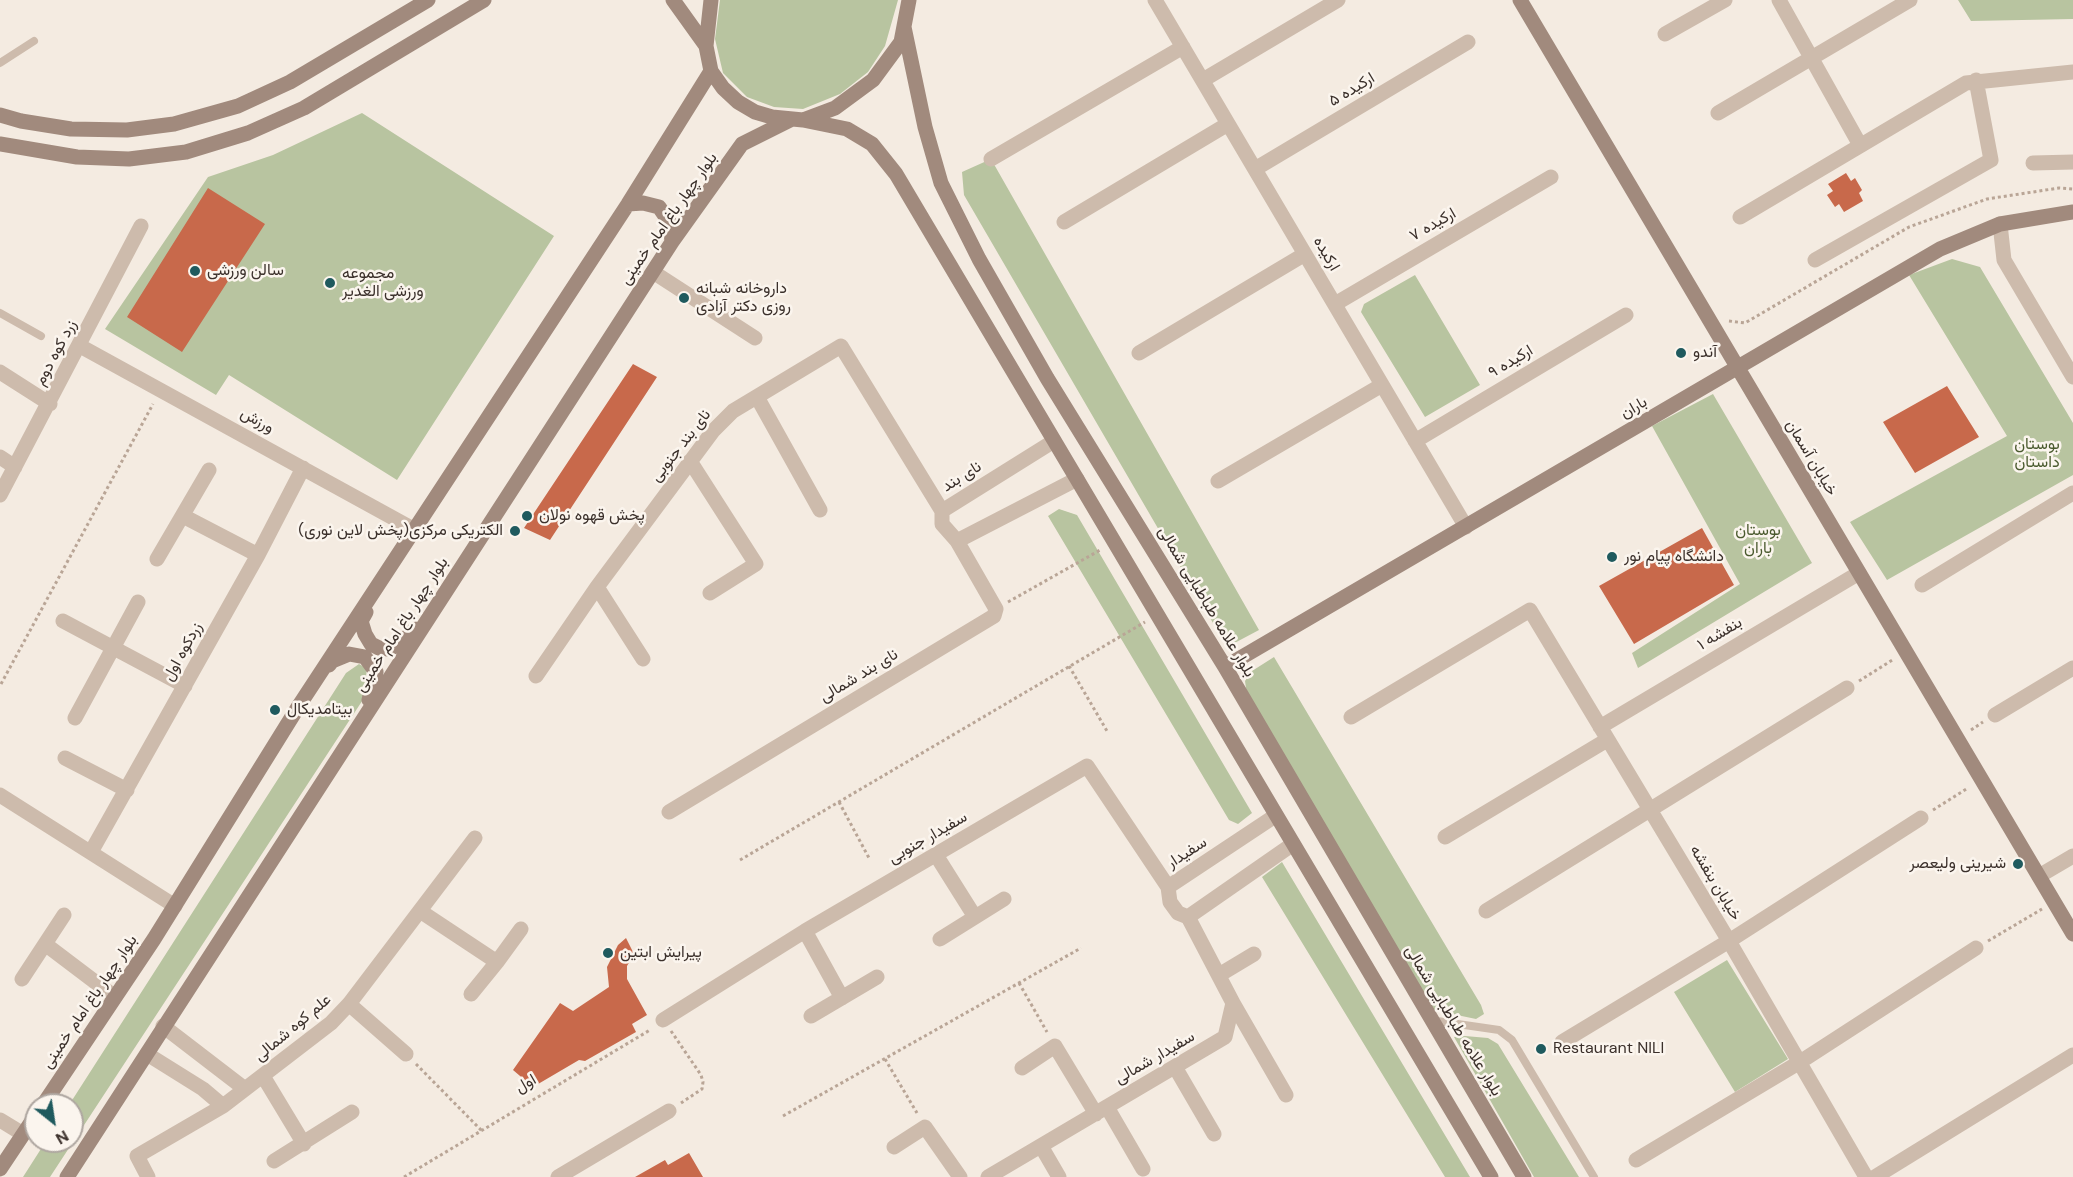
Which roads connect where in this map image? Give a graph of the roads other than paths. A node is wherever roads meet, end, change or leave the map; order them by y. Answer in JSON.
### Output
{"nodes":[{"id":1,"x":428,"y":0,"type":"edge"},
{"id":2,"x":484,"y":0,"type":"edge"},
{"id":3,"x":673,"y":0,"type":"edge"},
{"id":4,"x":711,"y":0,"type":"edge"},
{"id":5,"x":909,"y":0,"type":"edge"},
{"id":6,"x":1155,"y":0,"type":"edge"},
{"id":7,"x":1338,"y":0,"type":"edge"},
{"id":8,"x":1520,"y":0,"type":"edge"},
{"id":9,"x":1725,"y":0,"type":"edge"},
{"id":10,"x":1779,"y":0,"type":"edge"},
{"id":11,"x":1910,"y":0,"type":"edge"},
{"id":12,"x":904,"y":27,"type":"junction"},
{"id":13,"x":1665,"y":34,"type":"dead end"},
{"id":14,"x":34,"y":41,"type":"dead end"},
{"id":15,"x":1468,"y":42,"type":"dead end"},
{"id":16,"x":706,"y":46,"type":"junction"},
{"id":17,"x":1183,"y":47,"type":"junction"},
{"id":18,"x":1811,"y":57,"type":"junction"},
{"id":19,"x":0,"y":63,"type":"edge"},
{"id":20,"x":711,"y":71,"type":"junction"},
{"id":21,"x":2073,"y":72,"type":"edge"},
{"id":22,"x":1203,"y":80,"type":"junction"},
{"id":23,"x":1976,"y":80,"type":"junction"},
{"id":24,"x":1718,"y":113,"type":"dead end"},
{"id":25,"x":0,"y":115,"type":"edge"},
{"id":26,"x":798,"y":119,"type":"junction"},
{"id":27,"x":1228,"y":124,"type":"junction"},
{"id":28,"x":0,"y":144,"type":"edge"},
{"id":29,"x":1860,"y":145,"type":"junction"},
{"id":30,"x":991,"y":159,"type":"dead end"},
{"id":31,"x":2073,"y":162,"type":"edge"},
{"id":32,"x":2033,"y":163,"type":"dead end"},
{"id":33,"x":1255,"y":169,"type":"junction"},
{"id":34,"x":1551,"y":177,"type":"dead end"},
{"id":35,"x":628,"y":204,"type":"junction"},
{"id":36,"x":2073,"y":212,"type":"edge"},
{"id":37,"x":1740,"y":218,"type":"dead end"},
{"id":38,"x":1064,"y":222,"type":"dead end"},
{"id":39,"x":2000,"y":224,"type":"junction"},
{"id":40,"x":141,"y":226,"type":"dead end"},
{"id":41,"x":672,"y":242,"type":"junction"},
{"id":42,"x":1305,"y":254,"type":"junction"},
{"id":43,"x":1815,"y":261,"type":"dead end"},
{"id":44,"x":653,"y":272,"type":"junction"},
{"id":45,"x":1335,"y":304,"type":"junction"},
{"id":46,"x":0,"y":313,"type":"edge"},
{"id":47,"x":1626,"y":315,"type":"dead end"},
{"id":48,"x":40,"y":336,"type":"dead end"},
{"id":49,"x":754,"y":338,"type":"dead end"},
{"id":50,"x":80,"y":346,"type":"junction"},
{"id":51,"x":1139,"y":353,"type":"dead end"},
{"id":52,"x":1736,"y":368,"type":"junction"},
{"id":53,"x":0,"y":372,"type":"edge"},
{"id":54,"x":2073,"y":377,"type":"edge"},
{"id":55,"x":1382,"y":385,"type":"junction"},
{"id":56,"x":756,"y":398,"type":"junction"},
{"id":57,"x":50,"y":404,"type":"junction"},
{"id":58,"x":1054,"y":441,"type":"junction"},
{"id":59,"x":1415,"y":441,"type":"junction"},
{"id":60,"x":0,"y":457,"type":"edge"},
{"id":61,"x":690,"y":461,"type":"junction"},
{"id":62,"x":15,"y":467,"type":"junction"},
{"id":63,"x":303,"y":468,"type":"junction"},
{"id":64,"x":209,"y":470,"type":"dead end"},
{"id":65,"x":1077,"y":479,"type":"junction"},
{"id":66,"x":1218,"y":481,"type":"dead end"},
{"id":67,"x":2073,"y":493,"type":"edge"},
{"id":68,"x":0,"y":495,"type":"edge"},
{"id":69,"x":820,"y":510,"type":"dead end"},
{"id":70,"x":942,"y":511,"type":"junction"},
{"id":71,"x":183,"y":516,"type":"junction"},
{"id":72,"x":1466,"y":527,"type":"junction"},
{"id":73,"x":415,"y":530,"type":"junction"},
{"id":74,"x":957,"y":541,"type":"junction"},
{"id":75,"x":258,"y":555,"type":"junction"},
{"id":76,"x":157,"y":560,"type":"dead end"},
{"id":77,"x":387,"y":573,"type":"junction"},
{"id":78,"x":1858,"y":573,"type":"junction"},
{"id":79,"x":1922,"y":585,"type":"dead end"},
{"id":80,"x":597,"y":587,"type":"junction"},
{"id":81,"x":710,"y":592,"type":"dead end"},
{"id":82,"x":138,"y":602,"type":"dead end"},
{"id":83,"x":437,"y":607,"type":"junction"},
{"id":84,"x":63,"y":621,"type":"dead end"},
{"id":85,"x":114,"y":648,"type":"junction"},
{"id":86,"x":642,"y":659,"type":"dead end"},
{"id":87,"x":1225,"y":667,"type":"junction"},
{"id":88,"x":2073,"y":668,"type":"edge"},
{"id":89,"x":536,"y":676,"type":"dead end"},
{"id":90,"x":185,"y":686,"type":"junction"},
{"id":91,"x":1847,"y":688,"type":"road end"},
{"id":92,"x":300,"y":704,"type":"junction"},
{"id":93,"x":1995,"y":715,"type":"road end"},
{"id":94,"x":1351,"y":717,"type":"dead end"},
{"id":95,"x":75,"y":718,"type":"dead end"},
{"id":96,"x":359,"y":724,"type":"junction"},
{"id":97,"x":1604,"y":733,"type":"junction"},
{"id":98,"x":65,"y":758,"type":"dead end"},
{"id":99,"x":127,"y":790,"type":"junction"},
{"id":100,"x":0,"y":795,"type":"edge"},
{"id":101,"x":669,"y":812,"type":"dead end"},
{"id":102,"x":1651,"y":812,"type":"junction"},
{"id":103,"x":1275,"y":816,"type":"junction"},
{"id":104,"x":1921,"y":818,"type":"road end"},
{"id":105,"x":1445,"y":837,"type":"dead end"},
{"id":106,"x":475,"y":838,"type":"dead end"},
{"id":107,"x":1293,"y":844,"type":"junction"},
{"id":108,"x":92,"y":852,"type":"junction"},
{"id":109,"x":936,"y":855,"type":"junction"},
{"id":110,"x":2073,"y":856,"type":"edge"},
{"id":111,"x":2039,"y":876,"type":"junction"},
{"id":112,"x":1168,"y":887,"type":"junction"},
{"id":113,"x":1004,"y":899,"type":"dead end"},
{"id":114,"x":175,"y":906,"type":"junction"},
{"id":115,"x":420,"y":911,"type":"junction"},
{"id":116,"x":1486,"y":911,"type":"dead end"},
{"id":117,"x":64,"y":915,"type":"dead end"},
{"id":118,"x":975,"y":916,"type":"junction"},
{"id":119,"x":1188,"y":917,"type":"junction"},
{"id":120,"x":521,"y":929,"type":"dead end"},
{"id":121,"x":806,"y":931,"type":"junction"},
{"id":122,"x":2073,"y":934,"type":"edge"},
{"id":123,"x":940,"y":939,"type":"dead end"},
{"id":124,"x":1729,"y":941,"type":"junction"},
{"id":125,"x":45,"y":944,"type":"junction"},
{"id":126,"x":1976,"y":948,"type":"road end"},
{"id":127,"x":1254,"y":954,"type":"dead end"},
{"id":128,"x":497,"y":962,"type":"junction"},
{"id":129,"x":1219,"y":975,"type":"junction"},
{"id":130,"x":877,"y":977,"type":"dead end"},
{"id":131,"x":22,"y":979,"type":"dead end"},
{"id":132,"x":471,"y":994,"type":"dead end"},
{"id":133,"x":116,"y":997,"type":"junction"},
{"id":134,"x":842,"y":998,"type":"junction"},
{"id":135,"x":1233,"y":1003,"type":"junction"},
{"id":136,"x":349,"y":1004,"type":"junction"},
{"id":137,"x":811,"y":1016,"type":"dead end"},
{"id":138,"x":663,"y":1020,"type":"road end"},
{"id":139,"x":1430,"y":1020,"type":"junction"},
{"id":140,"x":163,"y":1026,"type":"junction"},
{"id":141,"x":1562,"y":1042,"type":"dead end"},
{"id":142,"x":147,"y":1054,"type":"junction"},
{"id":143,"x":406,"y":1054,"type":"road end"},
{"id":144,"x":2073,"y":1055,"type":"edge"},
{"id":145,"x":1800,"y":1062,"type":"junction"},
{"id":146,"x":1174,"y":1067,"type":"junction"},
{"id":147,"x":1022,"y":1068,"type":"dead end"},
{"id":148,"x":263,"y":1076,"type":"junction"},
{"id":149,"x":245,"y":1089,"type":"junction"},
{"id":150,"x":51,"y":1093,"type":"edge"},
{"id":151,"x":1286,"y":1095,"type":"dead end"},
{"id":152,"x":223,"y":1106,"type":"junction"},
{"id":153,"x":669,"y":1111,"type":"road end"},
{"id":154,"x":1101,"y":1111,"type":"junction"},
{"id":155,"x":352,"y":1112,"type":"dead end"},
{"id":156,"x":0,"y":1120,"type":"edge"},
{"id":157,"x":23,"y":1134,"type":"joint"},
{"id":158,"x":1214,"y":1134,"type":"dead end"},
{"id":159,"x":304,"y":1144,"type":"junction"},
{"id":160,"x":1041,"y":1146,"type":"junction"},
{"id":161,"x":894,"y":1147,"type":"dead end"},
{"id":162,"x":1636,"y":1160,"type":"dead end"},
{"id":163,"x":274,"y":1161,"type":"dead end"},
{"id":164,"x":0,"y":1169,"type":"edge"},
{"id":165,"x":1143,"y":1169,"type":"dead end"},
{"id":166,"x":67,"y":1177,"type":"edge"},
{"id":167,"x":148,"y":1177,"type":"edge"},
{"id":168,"x":558,"y":1177,"type":"edge"},
{"id":169,"x":960,"y":1177,"type":"edge"},
{"id":170,"x":988,"y":1177,"type":"edge"},
{"id":171,"x":1059,"y":1177,"type":"edge"},
{"id":172,"x":1491,"y":1177,"type":"edge"},
{"id":173,"x":1524,"y":1177,"type":"edge"},
{"id":174,"x":1594,"y":1177,"type":"edge"},
{"id":175,"x":1866,"y":1177,"type":"edge"},
{"id":176,"x":1875,"y":1177,"type":"edge"}],
"edges":[{"from":1,"to":25,"type":"main road"},
{"from":2,"to":28,"type":"main road"},
{"from":3,"to":16,"type":"main road"},
{"from":4,"to":16,"type":"main road"},
{"from":5,"to":12,"type":"main road"},
{"from":6,"to":17,"type":"street","name":"ارکیده"},
{"from":7,"to":22,"type":"street"},
{"from":8,"to":52,"type":"main road","name":"خیابان آسمان"},
{"from":9,"to":13,"type":"street"},
{"from":10,"to":18,"type":"street"},
{"from":11,"to":18,"type":"street"},
{"from":12,"to":26,"type":"main road","name":"بلوار چهار باغ امام خمینی"},
{"from":12,"to":87,"type":"main road","name":"بلوار علامه طباطبایی شمالی"},
{"from":14,"to":19,"type":"lane"},
{"from":15,"to":33,"type":"street","name":"ارکیده ۵"},
{"from":16,"to":20,"type":"main road"},
{"from":17,"to":22,"type":"street","name":"ارکیده"},
{"from":17,"to":30,"type":"street"},
{"from":18,"to":24,"type":"street"},
{"from":18,"to":29,"type":"street"},
{"from":20,"to":26,"type":"main road"},
{"from":20,"to":35,"type":"main road","name":"بلوار چهار باغ امام خمینی"},
{"from":21,"to":23,"type":"street"},
{"from":22,"to":27,"type":"street","name":"ارکیده"},
{"from":23,"to":29,"type":"street"},
{"from":23,"to":43,"type":"street"},
{"from":26,"to":41,"type":"main road","name":"بلوار چهار باغ امام خمینی"},
{"from":26,"to":58,"type":"main road"},
{"from":27,"to":33,"type":"street","name":"ارکیده"},
{"from":27,"to":38,"type":"street"},
{"from":29,"to":37,"type":"street"},
{"from":31,"to":32,"type":"street"},
{"from":33,"to":42,"type":"street","name":"ارکیده"},
{"from":34,"to":45,"type":"street","name":"ارکیده ۷"},
{"from":35,"to":41,"type":"main road"},
{"from":35,"to":73,"type":"main road","name":"بلوار چهار باغ امام خمینی"},
{"from":36,"to":39,"type":"main road","name":"باران"},
{"from":39,"to":52,"type":"main road","name":"باران"},
{"from":39,"to":54,"type":"street"},
{"from":40,"to":50,"type":"street","name":"زرد کوه دوم"},
{"from":41,"to":44,"type":"main road","name":"بلوار چهار باغ امام خمینی"},
{"from":42,"to":45,"type":"street","name":"ارکیده"},
{"from":42,"to":51,"type":"street"},
{"from":44,"to":49,"type":"street"},
{"from":44,"to":83,"type":"main road","name":"بلوار چهار باغ امام خمینی"},
{"from":45,"to":55,"type":"street","name":"ارکیده"},
{"from":46,"to":48,"type":"lane"},
{"from":47,"to":59,"type":"street","name":"ارکیده ۹"},
{"from":50,"to":57,"type":"street","name":"زرد کوه دوم"},
{"from":50,"to":63,"type":"street","name":"ورزش"},
{"from":52,"to":72,"type":"main road","name":"باران"},
{"from":52,"to":78,"type":"main road","name":"خیابان آسمان"},
{"from":53,"to":57,"type":"street"},
{"from":55,"to":59,"type":"street","name":"ارکیده"},
{"from":55,"to":66,"type":"street"},
{"from":56,"to":61,"type":"street","name":"نای بند جنوبی"},
{"from":56,"to":69,"type":"street"},
{"from":56,"to":70,"type":"street","name":"نای بند جنوبی"},
{"from":57,"to":62,"type":"street","name":"زرد کوه دوم"},
{"from":58,"to":65,"type":"main road"},
{"from":58,"to":70,"type":"street","name":"نای بند"},
{"from":59,"to":72,"type":"street","name":"ارکیده"},
{"from":60,"to":62,"type":"street"},
{"from":61,"to":80,"type":"street","name":"نای بند جنوبی"},
{"from":61,"to":81,"type":"street"},
{"from":62,"to":68,"type":"street","name":"زرد کوه دوم"},
{"from":63,"to":73,"type":"street","name":"ورزش"},
{"from":63,"to":75,"type":"street","name":"زردکوه اول"},
{"from":64,"to":71,"type":"street"},
{"from":65,"to":74,"type":"street"},
{"from":65,"to":103,"type":"main road"},
{"from":67,"to":79,"type":"street"},
{"from":70,"to":74,"type":"street","name":"نای بند"},
{"from":71,"to":75,"type":"street"},
{"from":71,"to":76,"type":"street"},
{"from":72,"to":87,"type":"main road","name":"باران"},
{"from":73,"to":77,"type":"main road","name":"بلوار چهار باغ امام خمینی"},
{"from":74,"to":101,"type":"street","name":"نای بند شمالی"},
{"from":75,"to":90,"type":"street","name":"زردکوه اول"},
{"from":77,"to":83,"type":"main road"},
{"from":77,"to":92,"type":"main road","name":"بلوار چهار باغ امام خمینی"},
{"from":78,"to":97,"type":"street","name":"بنفشه ۱"},
{"from":78,"to":111,"type":"main road","name":"خیابان آسمان"},
{"from":80,"to":86,"type":"street"},
{"from":80,"to":89,"type":"street","name":"نای بند جنوبی"},
{"from":82,"to":85,"type":"street"},
{"from":83,"to":96,"type":"main road","name":"بلوار چهار باغ امام خمینی"},
{"from":84,"to":85,"type":"street"},
{"from":85,"to":90,"type":"street"},
{"from":85,"to":95,"type":"street"},
{"from":87,"to":139,"type":"main road","name":"بلوار علامه طباطبایی شمالی"},
{"from":88,"to":93,"type":"street"},
{"from":90,"to":99,"type":"street","name":"زردکوه اول"},
{"from":91,"to":102,"type":"street"},
{"from":92,"to":96,"type":"main road"},
{"from":92,"to":114,"type":"main road","name":"بلوار چهار باغ امام خمینی"},
{"from":94,"to":97,"type":"street","name":"خیابان بنفشه"},
{"from":96,"to":140,"type":"main road","name":"بلوار چهار باغ امام خمینی"},
{"from":97,"to":102,"type":"street","name":"خیابان بنفشه"},
{"from":97,"to":105,"type":"street","name":"بنفشه ۱"},
{"from":98,"to":99,"type":"street"},
{"from":99,"to":108,"type":"street","name":"زردکوه اول"},
{"from":100,"to":108,"type":"street"},
{"from":102,"to":116,"type":"street"},
{"from":102,"to":124,"type":"street","name":"خیابان بنفشه"},
{"from":103,"to":107,"type":"main road"},
{"from":103,"to":112,"type":"street","name":"سفیدار"},
{"from":104,"to":124,"type":"street"},
{"from":106,"to":115,"type":"street","name":"علم کوه شمالی"},
{"from":107,"to":119,"type":"street"},
{"from":107,"to":172,"type":"main road"},
{"from":108,"to":114,"type":"street"},
{"from":109,"to":112,"type":"street","name":"سفیدار جنوبی"},
{"from":109,"to":118,"type":"street"},
{"from":109,"to":121,"type":"street","name":"سفیدار جنوبی"},
{"from":110,"to":111,"type":"street"},
{"from":111,"to":122,"type":"main road","name":"خیابان آسمان"},
{"from":112,"to":119,"type":"street","name":"سفیدار"},
{"from":113,"to":118,"type":"street"},
{"from":114,"to":133,"type":"main road","name":"بلوار چهار باغ امام خمینی"},
{"from":115,"to":128,"type":"street"},
{"from":115,"to":136,"type":"street","name":"علم کوه شمالی"},
{"from":117,"to":125,"type":"street"},
{"from":118,"to":123,"type":"street"},
{"from":119,"to":129,"type":"street"},
{"from":120,"to":128,"type":"street"},
{"from":121,"to":134,"type":"street"},
{"from":121,"to":138,"type":"street","name":"سفیدار جنوبی"},
{"from":124,"to":141,"type":"street"},
{"from":124,"to":145,"type":"street","name":"خیابان بنفشه"},
{"from":125,"to":131,"type":"street"},
{"from":125,"to":133,"type":"street"},
{"from":126,"to":145,"type":"street"},
{"from":127,"to":129,"type":"street"},
{"from":128,"to":132,"type":"street"},
{"from":129,"to":135,"type":"street"},
{"from":130,"to":134,"type":"street"},
{"from":133,"to":150,"type":"main road","name":"بلوار چهار باغ امام خمینی"},
{"from":134,"to":137,"type":"street"},
{"from":135,"to":146,"type":"street","name":"سفیدار شمالی"},
{"from":135,"to":151,"type":"street"},
{"from":136,"to":143,"type":"street"},
{"from":136,"to":148,"type":"street","name":"علم کوه شمالی"},
{"from":139,"to":173,"type":"main road","name":"بلوار علامه طباطبایی شمالی"},
{"from":139,"to":174,"type":"lane"},
{"from":140,"to":142,"type":"main road","name":"بلوار چهار باغ امام خمینی"},
{"from":140,"to":149,"type":"street"},
{"from":142,"to":152,"type":"street"},
{"from":142,"to":166,"type":"main road","name":"بلوار چهار باغ امام خمینی"},
{"from":144,"to":176,"type":"street"},
{"from":145,"to":162,"type":"street"},
{"from":145,"to":175,"type":"street","name":"خیابان بنفشه"},
{"from":146,"to":154,"type":"street","name":"سفیدار شمالی"},
{"from":146,"to":158,"type":"street"},
{"from":147,"to":154,"type":"street"},
{"from":148,"to":149,"type":"street","name":"علم کوه شمالی"},
{"from":148,"to":159,"type":"street"},
{"from":149,"to":152,"type":"street","name":"علم کوه شمالی"},
{"from":152,"to":167,"type":"street","name":"علم کوه شمالی"},
{"from":153,"to":168,"type":"street"},
{"from":154,"to":160,"type":"street","name":"سفیدار شمالی"},
{"from":154,"to":165,"type":"street"},
{"from":155,"to":159,"type":"street"},
{"from":156,"to":157,"type":"street"},
{"from":157,"to":164,"type":"main road"},
{"from":159,"to":163,"type":"street"},
{"from":160,"to":170,"type":"street","name":"سفیدار شمالی"},
{"from":160,"to":171,"type":"street"},
{"from":161,"to":169,"type":"street"}]}
